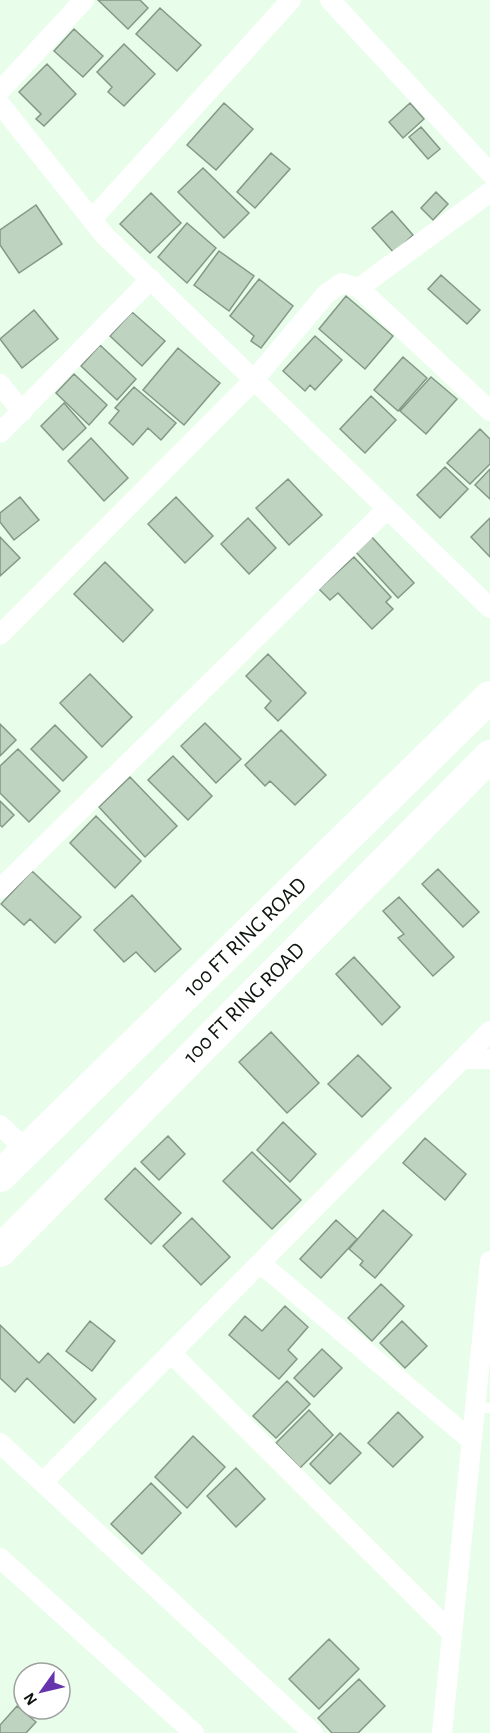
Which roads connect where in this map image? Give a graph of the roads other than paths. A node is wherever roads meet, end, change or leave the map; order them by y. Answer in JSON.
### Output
{"nodes":[{"id":1,"x":84,"y":0,"type":"edge"},
{"id":2,"x":291,"y":0,"type":"edge"},
{"id":3,"x":330,"y":0,"type":"edge"},
{"id":4,"x":0,"y":91,"type":"edge"},
{"id":5,"x":0,"y":104,"type":"edge"},
{"id":6,"x":490,"y":173,"type":"edge"},
{"id":7,"x":490,"y":192,"type":"edge"},
{"id":8,"x":93,"y":218,"type":"junction"},
{"id":9,"x":151,"y":279,"type":"junction"},
{"id":10,"x":359,"y":288,"type":"junction"},
{"id":11,"x":254,"y":381,"type":"junction"},
{"id":12,"x":0,"y":384,"type":"edge"},
{"id":13,"x":490,"y":411,"type":"edge"},
{"id":14,"x":22,"y":412,"type":"junction"},
{"id":15,"x":0,"y":433,"type":"edge"},
{"id":16,"x":386,"y":510,"type":"junction"},
{"id":17,"x":490,"y":608,"type":"edge"},
{"id":18,"x":0,"y":635,"type":"edge"},
{"id":19,"x":490,"y":697,"type":"edge"},
{"id":20,"x":490,"y":756,"type":"edge"},
{"id":21,"x":0,"y":889,"type":"edge"},
{"id":22,"x":490,"y":1031,"type":"edge"},
{"id":23,"x":462,"y":1059,"type":"junction"},
{"id":24,"x":490,"y":1059,"type":"edge"},
{"id":25,"x":0,"y":1125,"type":"edge"},
{"id":26,"x":26,"y":1150,"type":"junction"},
{"id":27,"x":0,"y":1176,"type":"edge"},
{"id":28,"x":0,"y":1251,"type":"edge"},
{"id":29,"x":490,"y":1261,"type":"edge"},
{"id":30,"x":260,"y":1263,"type":"junction"},
{"id":31,"x":171,"y":1353,"type":"junction"},
{"id":32,"x":482,"y":1408,"type":"edge"},
{"id":33,"x":471,"y":1440,"type":"junction"},
{"id":34,"x":0,"y":1443,"type":"edge"},
{"id":35,"x":43,"y":1482,"type":"junction"},
{"id":36,"x":0,"y":1558,"type":"edge"},
{"id":37,"x":451,"y":1632,"type":"junction"},
{"id":38,"x":194,"y":1733,"type":"edge"},
{"id":39,"x":313,"y":1733,"type":"edge"},
{"id":40,"x":442,"y":1733,"type":"edge"}],
"edges":[{"from":1,"to":4,"type":"street"},
{"from":2,"to":8,"type":"street"},
{"from":3,"to":6,"type":"street"},
{"from":5,"to":8,"type":"street"},
{"from":7,"to":10,"type":"street"},
{"from":8,"to":9,"type":"street"},
{"from":9,"to":11,"type":"street"},
{"from":9,"to":14,"type":"street"},
{"from":10,"to":11,"type":"street"},
{"from":10,"to":13,"type":"street"},
{"from":11,"to":16,"type":"street"},
{"from":11,"to":18,"type":"street"},
{"from":12,"to":14,"type":"street"},
{"from":14,"to":15,"type":"street"},
{"from":16,"to":17,"type":"street"},
{"from":16,"to":21,"type":"street"},
{"from":19,"to":26,"type":"main road","name":"100 FT RING ROAD"},
{"from":20,"to":28,"type":"main road","name":"100 FT RING ROAD"},
{"from":22,"to":23,"type":"street"},
{"from":23,"to":24,"type":"street"},
{"from":23,"to":30,"type":"street"},
{"from":25,"to":26,"type":"street"},
{"from":26,"to":27,"type":"main road","name":"100 FT RING ROAD"},
{"from":29,"to":32,"type":"street"},
{"from":30,"to":31,"type":"street"},
{"from":30,"to":33,"type":"street"},
{"from":31,"to":35,"type":"street"},
{"from":31,"to":37,"type":"street"},
{"from":32,"to":33,"type":"street"},
{"from":33,"to":37,"type":"street"},
{"from":34,"to":35,"type":"street"},
{"from":35,"to":39,"type":"street"},
{"from":36,"to":38,"type":"street"},
{"from":37,"to":40,"type":"street"}]}
